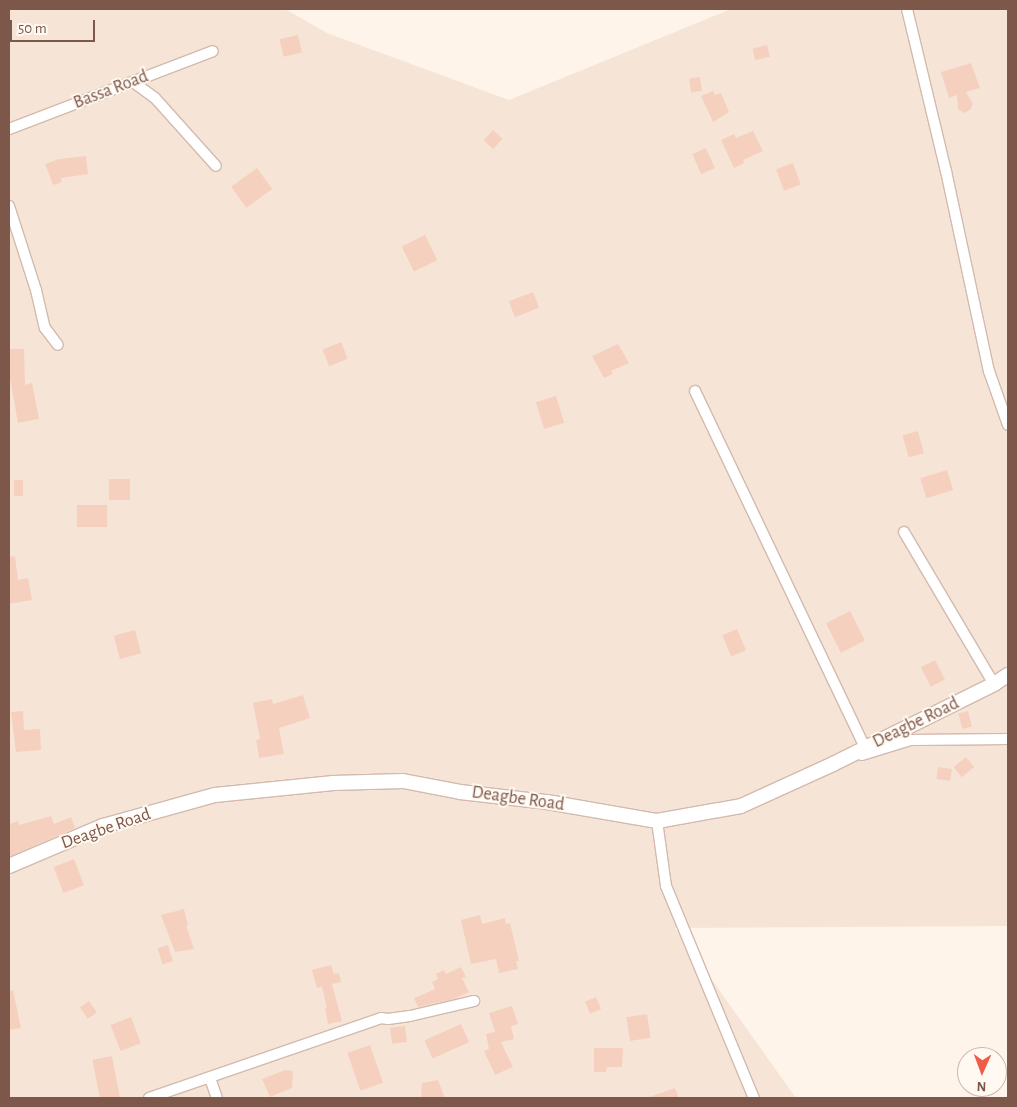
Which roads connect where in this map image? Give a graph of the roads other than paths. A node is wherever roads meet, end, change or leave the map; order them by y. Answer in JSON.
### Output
{"nodes":[{"id":1,"x":907,"y":9,"type":"edge"},
{"id":2,"x":214,"y":51,"type":"dead end"},
{"id":3,"x":133,"y":82,"type":"junction"},
{"id":4,"x":9,"y":129,"type":"edge"},
{"id":5,"x":216,"y":166,"type":"dead end"},
{"id":6,"x":9,"y":206,"type":"edge"},
{"id":7,"x":58,"y":345,"type":"dead end"},
{"id":8,"x":694,"y":391,"type":"dead end"},
{"id":9,"x":1008,"y":425,"type":"edge"},
{"id":10,"x":904,"y":532,"type":"dead end"},
{"id":11,"x":1008,"y":674,"type":"edge"},
{"id":12,"x":994,"y":684,"type":"junction"},
{"id":13,"x":1008,"y":739,"type":"edge"},
{"id":14,"x":865,"y":748,"type":"junction"},
{"id":15,"x":834,"y":764,"type":"junction"},
{"id":16,"x":657,"y":821,"type":"junction"},
{"id":17,"x":9,"y":866,"type":"edge"},
{"id":18,"x":474,"y":1001,"type":"dead end"},
{"id":19,"x":210,"y":1078,"type":"junction"},
{"id":20,"x":150,"y":1098,"type":"edge"},
{"id":21,"x":217,"y":1098,"type":"edge"},
{"id":22,"x":754,"y":1098,"type":"edge"}],
"edges":[{"from":1,"to":9,"type":"street"},
{"from":2,"to":3,"type":"street","name":"Bassa Road"},
{"from":3,"to":4,"type":"street","name":"Bassa Road"},
{"from":3,"to":5,"type":"street"},
{"from":6,"to":7,"type":"street"},
{"from":8,"to":14,"type":"street"},
{"from":10,"to":12,"type":"street"},
{"from":11,"to":12,"type":"street","name":"Deagbe Road"},
{"from":12,"to":14,"type":"street","name":"Deagbe Road"},
{"from":13,"to":15,"type":"street"},
{"from":14,"to":15,"type":"street","name":"Deagbe Road"},
{"from":15,"to":16,"type":"street","name":"Deagbe Road"},
{"from":16,"to":17,"type":"street","name":"Deagbe Road"},
{"from":16,"to":22,"type":"street"},
{"from":18,"to":19,"type":"street"},
{"from":19,"to":20,"type":"street"},
{"from":19,"to":21,"type":"street"}]}
